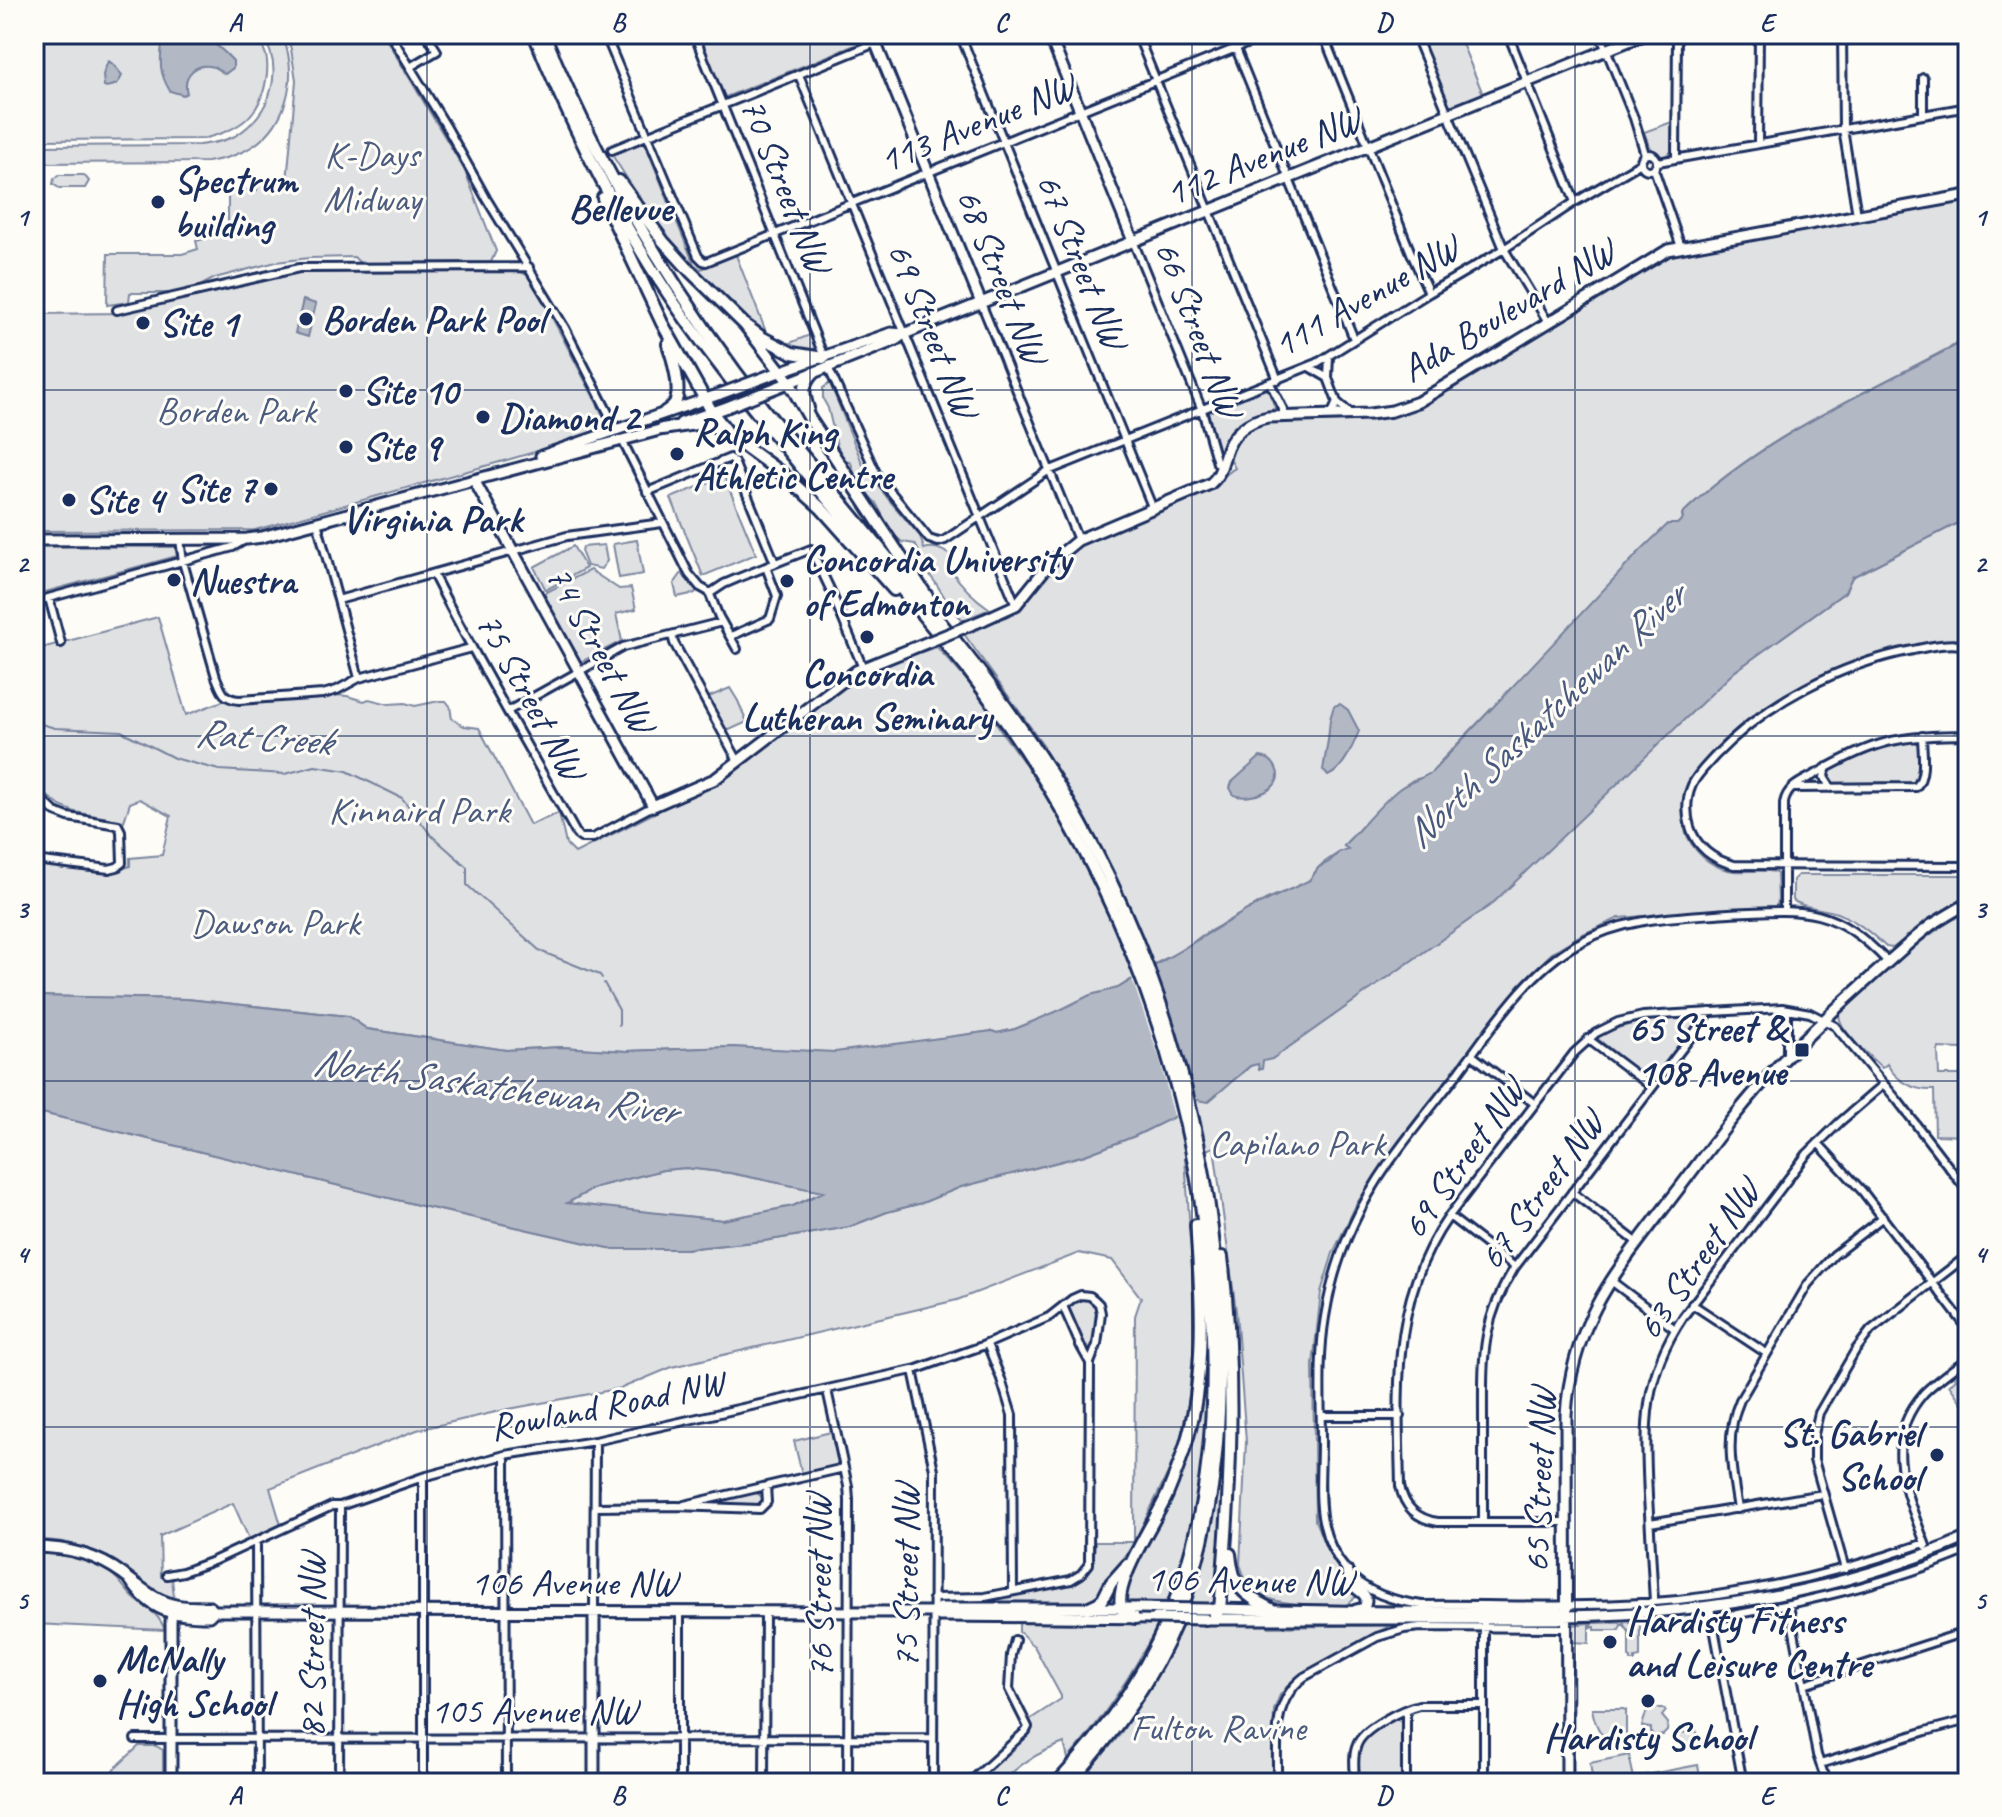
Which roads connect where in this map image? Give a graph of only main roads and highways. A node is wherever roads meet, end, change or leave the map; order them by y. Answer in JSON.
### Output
{"nodes":[{"id":1,"x":534,"y":34,"type":"edge"},
{"id":2,"x":544,"y":34,"type":"edge"},
{"id":3,"x":1049,"y":34,"type":"edge"},
{"id":4,"x":1646,"y":34,"type":"edge"},
{"id":5,"x":874,"y":39,"type":"edge"},
{"id":6,"x":592,"y":153,"type":"junction"},
{"id":7,"x":1968,"y":195,"type":"edge"},
{"id":8,"x":1133,"y":241,"type":"junction"},
{"id":9,"x":981,"y":303,"type":"junction"},
{"id":10,"x":662,"y":323,"type":"junction"},
{"id":11,"x":745,"y":325,"type":"junction"},
{"id":12,"x":825,"y":361,"type":"junction"},
{"id":13,"x":781,"y":372,"type":"junction"},
{"id":14,"x":813,"y":373,"type":"junction"},
{"id":15,"x":789,"y":382,"type":"junction"},
{"id":16,"x":705,"y":399,"type":"junction"},
{"id":17,"x":665,"y":412,"type":"junction"},
{"id":18,"x":712,"y":412,"type":"junction"},
{"id":19,"x":815,"y":425,"type":"junction"},
{"id":20,"x":662,"y":429,"type":"junction"},
{"id":21,"x":736,"y":440,"type":"junction"},
{"id":22,"x":474,"y":480,"type":"junction"},
{"id":23,"x":34,"y":540,"type":"edge"},
{"id":24,"x":942,"y":631,"type":"junction"},
{"id":25,"x":653,"y":806,"type":"joint"},
{"id":26,"x":1968,"y":903,"type":"edge"},
{"id":27,"x":1197,"y":1163,"type":"junction"},
{"id":28,"x":1229,"y":1520,"type":"junction"},
{"id":29,"x":1968,"y":1537,"type":"edge"},
{"id":30,"x":34,"y":1547,"type":"edge"},
{"id":31,"x":1136,"y":1554,"type":"junction"},
{"id":32,"x":1347,"y":1571,"type":"road end"},
{"id":33,"x":1087,"y":1608,"type":"junction"},
{"id":34,"x":1122,"y":1608,"type":"junction"},
{"id":35,"x":173,"y":1609,"type":"junction"},
{"id":36,"x":1271,"y":1609,"type":"junction"},
{"id":37,"x":1565,"y":1610,"type":"junction"},
{"id":38,"x":594,"y":1611,"type":"junction"},
{"id":39,"x":1352,"y":1611,"type":"junction"},
{"id":40,"x":933,"y":1612,"type":"junction"},
{"id":41,"x":1211,"y":1612,"type":"junction"},
{"id":42,"x":1136,"y":1613,"type":"junction"},
{"id":43,"x":1484,"y":1616,"type":"junction"},
{"id":44,"x":171,"y":1783,"type":"edge"},
{"id":45,"x":594,"y":1783,"type":"edge"},
{"id":46,"x":1057,"y":1783,"type":"edge"},
{"id":47,"x":1069,"y":1783,"type":"edge"},
{"id":48,"x":1567,"y":1783,"type":"edge"}],
"edges":[{"from":1,"to":6,"type":"main road"},
{"from":2,"to":6,"type":"main road"},
{"from":3,"to":8,"type":"main road","name":"66 Street NW"},
{"from":4,"to":8,"type":"main road","name":"112 Avenue NW"},
{"from":5,"to":9,"type":"main road","name":"68 Street NW"},
{"from":6,"to":10,"type":"main road"},
{"from":6,"to":11,"type":"main road"},
{"from":6,"to":24,"type":"main road"},
{"from":7,"to":25,"type":"main road","name":"Ada Boulevard NW","bridge":true},
{"from":8,"to":9,"type":"main road","name":"112 Avenue NW"},
{"from":9,"to":12,"type":"main road","name":"112 Avenue NW"},
{"from":10,"to":16,"type":"main road"},
{"from":10,"to":17,"type":"main road"},
{"from":11,"to":12,"type":"main road"},
{"from":11,"to":13,"type":"main road"},
{"from":12,"to":13,"type":"main road","name":"112 Avenue NW"},
{"from":12,"to":14,"type":"main road","name":"112 Avenue NW"},
{"from":13,"to":15,"type":"main road"},
{"from":13,"to":16,"type":"main road","name":"112 Avenue NW","bridge":true},
{"from":14,"to":15,"type":"main road","name":"112 Avenue NW"},
{"from":14,"to":19,"type":"main road"},
{"from":15,"to":18,"type":"main road","name":"112 Avenue NW","bridge":true},
{"from":15,"to":19,"type":"main road"},
{"from":16,"to":17,"type":"main road","name":"112 Avenue NW"},
{"from":16,"to":18,"type":"main road"},
{"from":17,"to":22,"type":"main road","name":"112 Avenue NW"},
{"from":18,"to":20,"type":"main road","name":"112 Avenue NW"},
{"from":18,"to":21,"type":"main road"},
{"from":19,"to":24,"type":"main road"},
{"from":20,"to":21,"type":"main road"},
{"from":20,"to":22,"type":"main road","name":"112 Avenue NW"},
{"from":21,"to":24,"type":"main road"},
{"from":22,"to":23,"type":"main road","name":"112 Avenue NW"},
{"from":22,"to":25,"type":"main road","name":"74 Street NW"},
{"from":24,"to":27,"type":"main road"},
{"from":26,"to":37,"type":"main road","name":"65 Street NW"},
{"from":27,"to":28,"type":"main road"},
{"from":27,"to":31,"type":"main road"},
{"from":27,"to":46,"type":"main road"},
{"from":27,"to":47,"type":"main road"},
{"from":28,"to":36,"type":"main road"},
{"from":28,"to":41,"type":"main road"},
{"from":29,"to":37,"type":"main road","name":"106 Avenue NW"},
{"from":30,"to":35,"type":"main road"},
{"from":31,"to":33,"type":"main road"},
{"from":31,"to":34,"type":"main road"},
{"from":32,"to":39,"type":"main road"},
{"from":33,"to":34,"type":"main road","name":"106 Avenue NW"},
{"from":33,"to":40,"type":"main road","name":"106 Avenue NW"},
{"from":34,"to":42,"type":"main road"},
{"from":35,"to":38,"type":"main road","name":"106 Avenue NW"},
{"from":35,"to":44,"type":"main road"},
{"from":36,"to":39,"type":"main road","name":"106 Avenue NW"},
{"from":36,"to":41,"type":"main road","name":"106 Avenue NW"},
{"from":37,"to":43,"type":"main road","name":"106 Avenue NW"},
{"from":37,"to":48,"type":"main road","name":"65 Street NW"},
{"from":38,"to":40,"type":"main road","name":"106 Avenue NW"},
{"from":38,"to":45,"type":"main road"},
{"from":39,"to":43,"type":"main road","name":"106 Avenue NW"},
{"from":40,"to":42,"type":"main road","name":"106 Avenue NW"},
{"from":41,"to":42,"type":"main road","name":"106 Avenue NW","bridge":true},
{"from":41,"to":43,"type":"main road","name":"106 Avenue NW"}]}
